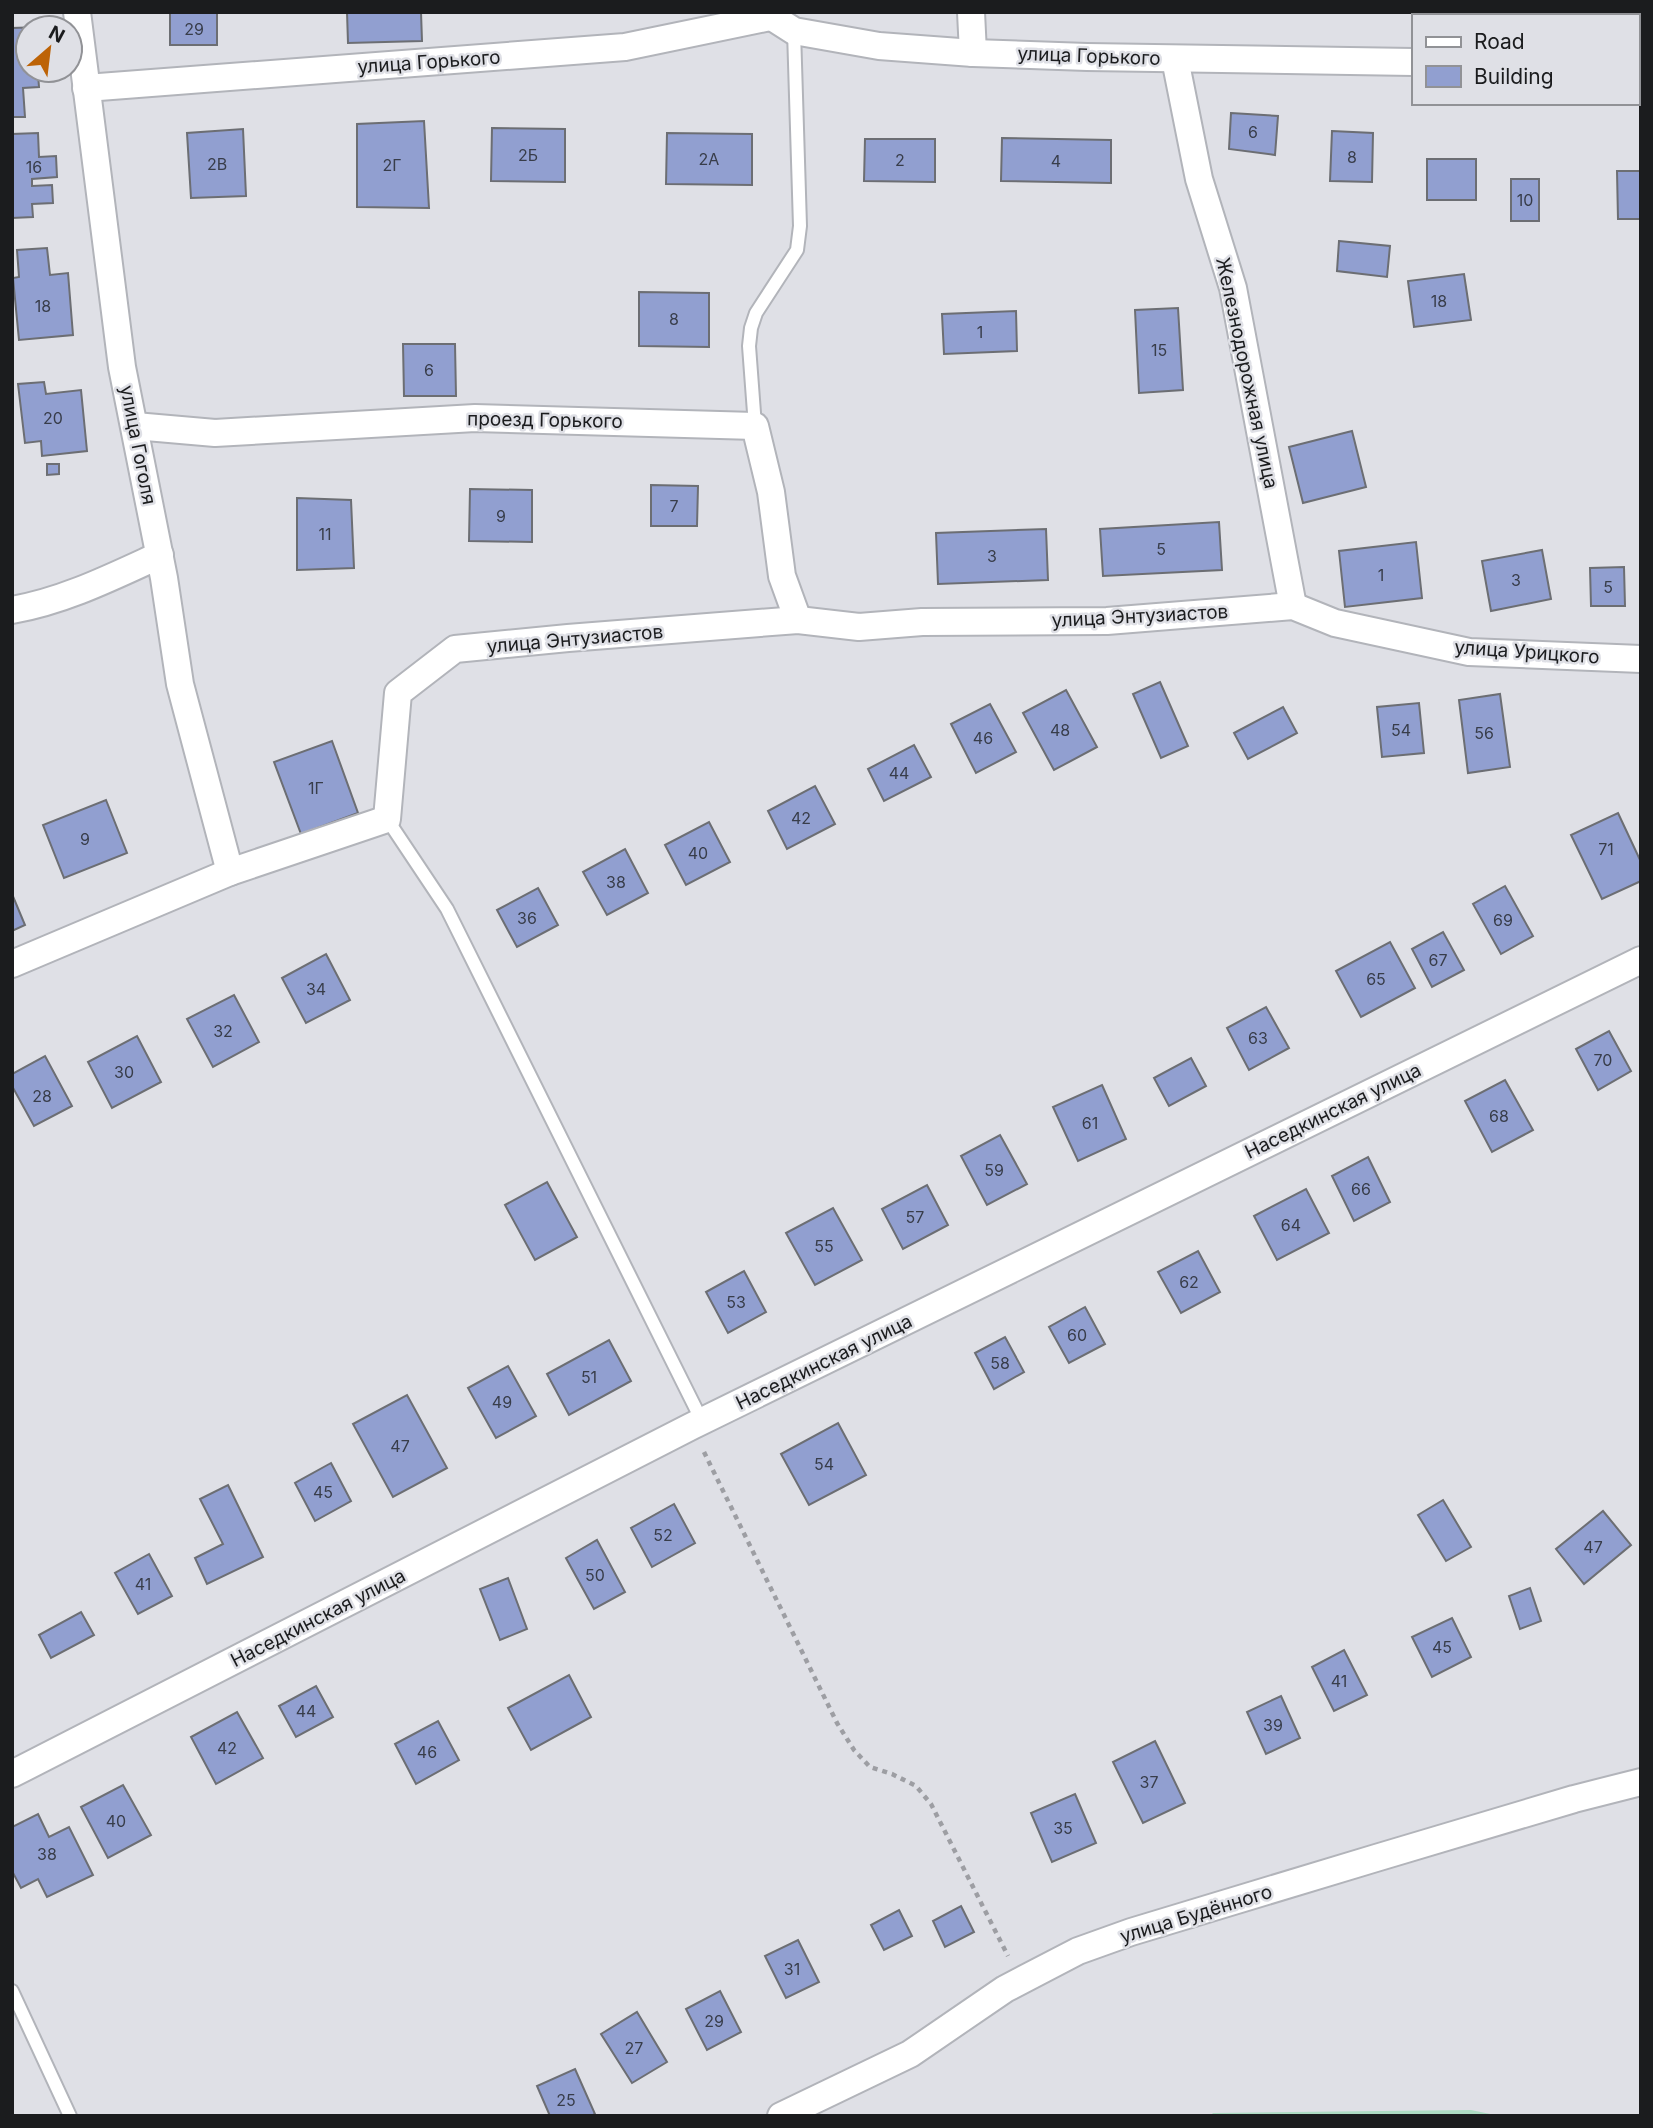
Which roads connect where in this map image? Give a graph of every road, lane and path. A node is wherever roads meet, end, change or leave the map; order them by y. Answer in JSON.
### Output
{"nodes":[{"id":1,"x":77,"y":12,"type":"edge"},
{"id":2,"x":971,"y":12,"type":"edge"},
{"id":3,"x":767,"y":15,"type":"edge"},
{"id":4,"x":794,"y":31,"type":"junction"},
{"id":5,"x":973,"y":53,"type":"junction"},
{"id":6,"x":1175,"y":59,"type":"junction"},
{"id":7,"x":1412,"y":62,"type":"edge"},
{"id":8,"x":86,"y":88,"type":"junction"},
{"id":9,"x":755,"y":425,"type":"junction"},
{"id":10,"x":135,"y":426,"type":"junction"},
{"id":11,"x":160,"y":555,"type":"junction"},
{"id":12,"x":1293,"y":606,"type":"junction"},
{"id":13,"x":12,"y":610,"type":"edge"},
{"id":14,"x":798,"y":620,"type":"junction"},
{"id":15,"x":1641,"y":659,"type":"edge"},
{"id":16,"x":387,"y":818,"type":"junction"},
{"id":17,"x":230,"y":872,"type":"junction"},
{"id":18,"x":1641,"y":960,"type":"edge"},
{"id":19,"x":12,"y":964,"type":"edge"},
{"id":20,"x":697,"y":1424,"type":"junction"},
{"id":21,"x":12,"y":1774,"type":"edge"},
{"id":22,"x":1641,"y":1782,"type":"edge"},
{"id":23,"x":1021,"y":1982,"type":"junction"},
{"id":24,"x":12,"y":1991,"type":"edge"},
{"id":25,"x":70,"y":2116,"type":"edge"},
{"id":26,"x":781,"y":2116,"type":"edge"}],
"edges":[{"from":1,"to":8,"type":"street","name":"улица Гоголя"},
{"from":2,"to":5,"type":"street"},
{"from":3,"to":4,"type":"street","name":"улица Горького"},
{"from":3,"to":8,"type":"street","name":"улица Горького"},
{"from":4,"to":5,"type":"street","name":"улица Горького"},
{"from":4,"to":9,"type":"lane"},
{"from":5,"to":6,"type":"street","name":"улица Горького"},
{"from":6,"to":7,"type":"street","name":"улица Горького"},
{"from":6,"to":12,"type":"street","name":"Железнодорожная улица"},
{"from":8,"to":10,"type":"street","name":"улица Гоголя"},
{"from":9,"to":10,"type":"street","name":"проезд Горького"},
{"from":9,"to":14,"type":"street"},
{"from":10,"to":11,"type":"street","name":"улица Гоголя"},
{"from":11,"to":13,"type":"street"},
{"from":11,"to":17,"type":"street","name":"улица Гоголя"},
{"from":12,"to":14,"type":"street","name":"улица Энтузиастов"},
{"from":12,"to":15,"type":"street","name":"улица Урицкого"},
{"from":14,"to":16,"type":"street","name":"улица Энтузиастов"},
{"from":16,"to":17,"type":"street"},
{"from":16,"to":20,"type":"lane"},
{"from":17,"to":19,"type":"street"},
{"from":18,"to":20,"type":"street","name":"Наседкинская улица"},
{"from":20,"to":21,"type":"street","name":"Наседкинская улица"},
{"from":20,"to":23,"type":"path"},
{"from":22,"to":23,"type":"street","name":"улица Будённого"},
{"from":23,"to":26,"type":"street","name":"улица Будённого"},
{"from":24,"to":25,"type":"lane"}]}
